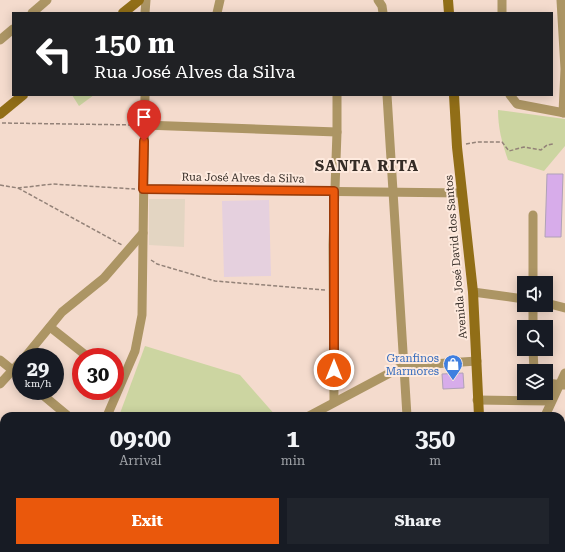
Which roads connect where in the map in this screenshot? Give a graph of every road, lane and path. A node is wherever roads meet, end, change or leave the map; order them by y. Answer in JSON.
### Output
{"nodes":[{"id":1,"x":47,"y":0,"type":"edge"},
{"id":2,"x":139,"y":0,"type":"edge"},
{"id":3,"x":146,"y":0,"type":"edge"},
{"id":4,"x":220,"y":0,"type":"edge"},
{"id":5,"x":378,"y":0,"type":"edge"},
{"id":6,"x":448,"y":0,"type":"edge"},
{"id":7,"x":502,"y":0,"type":"edge"},
{"id":8,"x":561,"y":0,"type":"edge"},
{"id":9,"x":33,"y":12,"type":"edge"},
{"id":10,"x":124,"y":12,"type":"edge"},
{"id":11,"x":145,"y":12,"type":"edge"},
{"id":12,"x":217,"y":12,"type":"edge"},
{"id":13,"x":383,"y":12,"type":"edge"},
{"id":14,"x":449,"y":12,"type":"edge"},
{"id":15,"x":502,"y":12,"type":"edge"},
{"id":16,"x":12,"y":30,"type":"edge"},
{"id":17,"x":0,"y":40,"type":"edge"},
{"id":18,"x":22,"y":96,"type":"edge"},
{"id":19,"x":145,"y":96,"type":"edge"},
{"id":20,"x":337,"y":96,"type":"edge"},
{"id":21,"x":387,"y":96,"type":"edge"},
{"id":22,"x":454,"y":96,"type":"edge"},
{"id":23,"x":511,"y":96,"type":"edge"},
{"id":24,"x":564,"y":113,"type":"edge"},
{"id":25,"x":0,"y":114,"type":"edge"},
{"id":26,"x":0,"y":123,"type":"edge"},
{"id":27,"x":144,"y":125,"type":"junction"},
{"id":28,"x":338,"y":132,"type":"junction"},
{"id":29,"x":552,"y":144,"type":"dead end"},
{"id":30,"x":457,"y":146,"type":"junction"},
{"id":31,"x":0,"y":185,"type":"edge"},
{"id":32,"x":18,"y":188,"type":"junction"},
{"id":33,"x":143,"y":189,"type":"junction"},
{"id":34,"x":334,"y":191,"type":"junction"},
{"id":35,"x":392,"y":192,"type":"junction"},
{"id":36,"x":462,"y":193,"type":"junction"},
{"id":37,"x":533,"y":216,"type":"dead end"},
{"id":38,"x":143,"y":233,"type":"junction"},
{"id":39,"x":129,"y":249,"type":"junction"},
{"id":40,"x":143,"y":254,"type":"junction"},
{"id":41,"x":533,"y":276,"type":"edge"},
{"id":42,"x":333,"y":291,"type":"junction"},
{"id":43,"x":473,"y":292,"type":"junction"},
{"id":44,"x":517,"y":298,"type":"edge"},
{"id":45,"x":553,"y":305,"type":"edge"},
{"id":46,"x":565,"y":308,"type":"edge"},
{"id":47,"x":50,"y":327,"type":"junction"},
{"id":48,"x":32,"y":348,"type":"edge"},
{"id":49,"x":77,"y":348,"type":"edge"},
{"id":50,"x":0,"y":360,"type":"edge"},
{"id":51,"x":477,"y":361,"type":"junction"},
{"id":52,"x":403,"y":366,"type":"junction"},
{"id":53,"x":12,"y":370,"type":"edge"},
{"id":54,"x":124,"y":370,"type":"edge"},
{"id":55,"x":12,"y":372,"type":"edge"},
{"id":56,"x":565,"y":373,"type":"edge"},
{"id":57,"x":0,"y":384,"type":"edge"},
{"id":58,"x":562,"y":384,"type":"edge"},
{"id":59,"x":517,"y":398,"type":"edge"},
{"id":60,"x":49,"y":400,"type":"edge"},
{"id":61,"x":112,"y":400,"type":"edge"},
{"id":62,"x":477,"y":400,"type":"junction"},
{"id":63,"x":546,"y":400,"type":"edge"},
{"id":64,"x":551,"y":401,"type":"junction"},
{"id":65,"x":334,"y":402,"type":"junction"},
{"id":66,"x":63,"y":412,"type":"edge"},
{"id":67,"x":108,"y":412,"type":"edge"},
{"id":68,"x":316,"y":412,"type":"edge"},
{"id":69,"x":407,"y":412,"type":"edge"},
{"id":70,"x":478,"y":412,"type":"edge"},
{"id":71,"x":547,"y":412,"type":"edge"}],
"edges":[{"from":1,"to":9,"type":"street"},
{"from":2,"to":10,"type":"main road"},
{"from":3,"to":11,"type":"street"},
{"from":4,"to":12,"type":"street"},
{"from":5,"to":13,"type":"street"},
{"from":6,"to":14,"type":"main road"},
{"from":7,"to":15,"type":"street"},
{"from":8,"to":24,"type":"street"},
{"from":16,"to":17,"type":"street"},
{"from":18,"to":25,"type":"main road"},
{"from":19,"to":27,"type":"street"},
{"from":20,"to":28,"type":"street"},
{"from":21,"to":35,"type":"street"},
{"from":22,"to":30,"type":"main road","name":"Avenida José David dos Santos"},
{"from":23,"to":24,"type":"street"},
{"from":26,"to":27,"type":"path"},
{"from":27,"to":28,"type":"street"},
{"from":27,"to":33,"type":"street"},
{"from":28,"to":34,"type":"street"},
{"from":29,"to":30,"type":"path"},
{"from":30,"to":36,"type":"main road","name":"Avenida José David dos Santos"},
{"from":31,"to":32,"type":"path"},
{"from":32,"to":33,"type":"path"},
{"from":32,"to":39,"type":"path"},
{"from":33,"to":34,"type":"street","name":"Rua José Alves da Silva"},
{"from":33,"to":38,"type":"street"},
{"from":34,"to":35,"type":"street","name":"Rua José Alves da Silva"},
{"from":34,"to":42,"type":"street"},
{"from":35,"to":36,"type":"street","name":"Rua José Alves da Silva"},
{"from":35,"to":52,"type":"street"},
{"from":36,"to":43,"type":"main road","name":"Avenida José David dos Santos"},
{"from":37,"to":41,"type":"street"},
{"from":38,"to":39,"type":"street"},
{"from":38,"to":40,"type":"street"},
{"from":39,"to":47,"type":"street"},
{"from":40,"to":42,"type":"path"},
{"from":40,"to":54,"type":"street"},
{"from":42,"to":65,"type":"street"},
{"from":43,"to":44,"type":"street"},
{"from":43,"to":51,"type":"main road","name":"Avenida José David dos Santos"},
{"from":45,"to":46,"type":"street"},
{"from":47,"to":48,"type":"street"},
{"from":47,"to":49,"type":"street"},
{"from":50,"to":53,"type":"street"},
{"from":51,"to":52,"type":"street"},
{"from":51,"to":62,"type":"main road","name":"Avenida José David dos Santos"},
{"from":52,"to":65,"type":"street"},
{"from":52,"to":69,"type":"street"},
{"from":55,"to":57,"type":"street"},
{"from":56,"to":58,"type":"street"},
{"from":58,"to":64,"type":"street"},
{"from":59,"to":62,"type":"street"},
{"from":60,"to":66,"type":"street"},
{"from":61,"to":67,"type":"street"},
{"from":62,"to":70,"type":"main road","name":"Avenida José David dos Santos"},
{"from":63,"to":64,"type":"street"},
{"from":64,"to":71,"type":"street"},
{"from":65,"to":68,"type":"street"}]}
